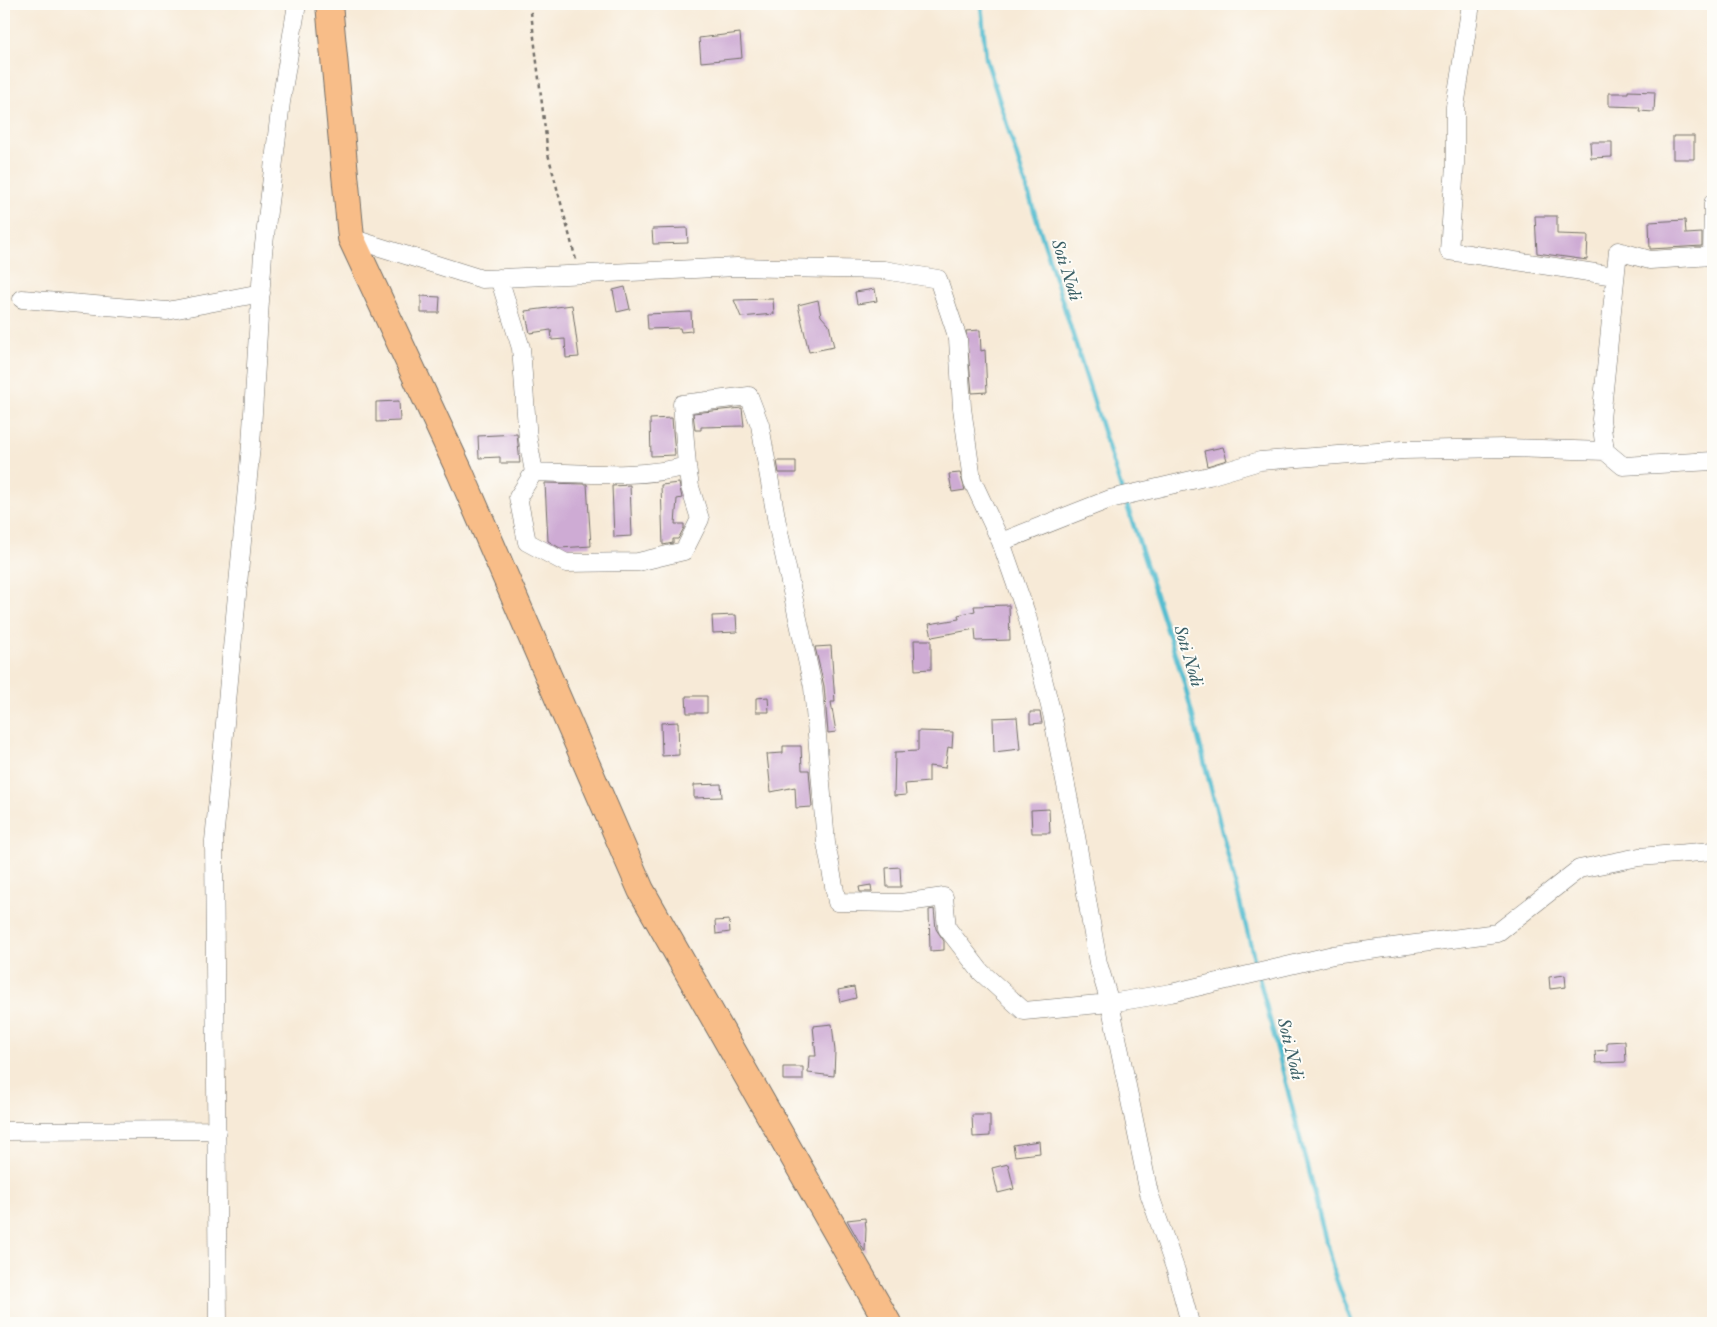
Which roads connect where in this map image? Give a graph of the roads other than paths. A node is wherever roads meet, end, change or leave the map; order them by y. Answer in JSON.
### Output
{"nodes":[{"id":1,"x":297,"y":4,"type":"edge"},
{"id":2,"x":329,"y":4,"type":"edge"},
{"id":3,"x":1471,"y":4,"type":"edge"},
{"id":4,"x":1713,"y":203,"type":"edge"},
{"id":5,"x":351,"y":238,"type":"junction"},
{"id":6,"x":1615,"y":276,"type":"junction"},
{"id":7,"x":499,"y":278,"type":"junction"},
{"id":8,"x":261,"y":293,"type":"junction"},
{"id":9,"x":22,"y":299,"type":"dead end"},
{"id":10,"x":1604,"y":452,"type":"junction"},
{"id":11,"x":1713,"y":461,"type":"edge"},
{"id":12,"x":687,"y":466,"type":"junction"},
{"id":13,"x":534,"y":472,"type":"junction"},
{"id":14,"x":1001,"y":542,"type":"junction"},
{"id":15,"x":1713,"y":851,"type":"edge"},
{"id":16,"x":1110,"y":1003,"type":"junction"},
{"id":17,"x":217,"y":1130,"type":"junction"},
{"id":18,"x":4,"y":1131,"type":"edge"},
{"id":19,"x":218,"y":1323,"type":"edge"},
{"id":20,"x":888,"y":1323,"type":"edge"},
{"id":21,"x":1190,"y":1323,"type":"edge"}],
"edges":[{"from":1,"to":8,"type":"street"},
{"from":2,"to":5,"type":"highway"},
{"from":3,"to":6,"type":"street"},
{"from":4,"to":6,"type":"street"},
{"from":5,"to":7,"type":"street"},
{"from":5,"to":20,"type":"highway"},
{"from":6,"to":10,"type":"street"},
{"from":7,"to":13,"type":"street"},
{"from":7,"to":14,"type":"street"},
{"from":8,"to":9,"type":"street"},
{"from":8,"to":17,"type":"street"},
{"from":10,"to":11,"type":"street"},
{"from":10,"to":14,"type":"street"},
{"from":12,"to":13,"type":"street"},
{"from":12,"to":13,"type":"street"},
{"from":12,"to":16,"type":"street"},
{"from":14,"to":16,"type":"street"},
{"from":15,"to":16,"type":"street"},
{"from":16,"to":21,"type":"street"},
{"from":17,"to":18,"type":"street"},
{"from":17,"to":19,"type":"street"}]}
